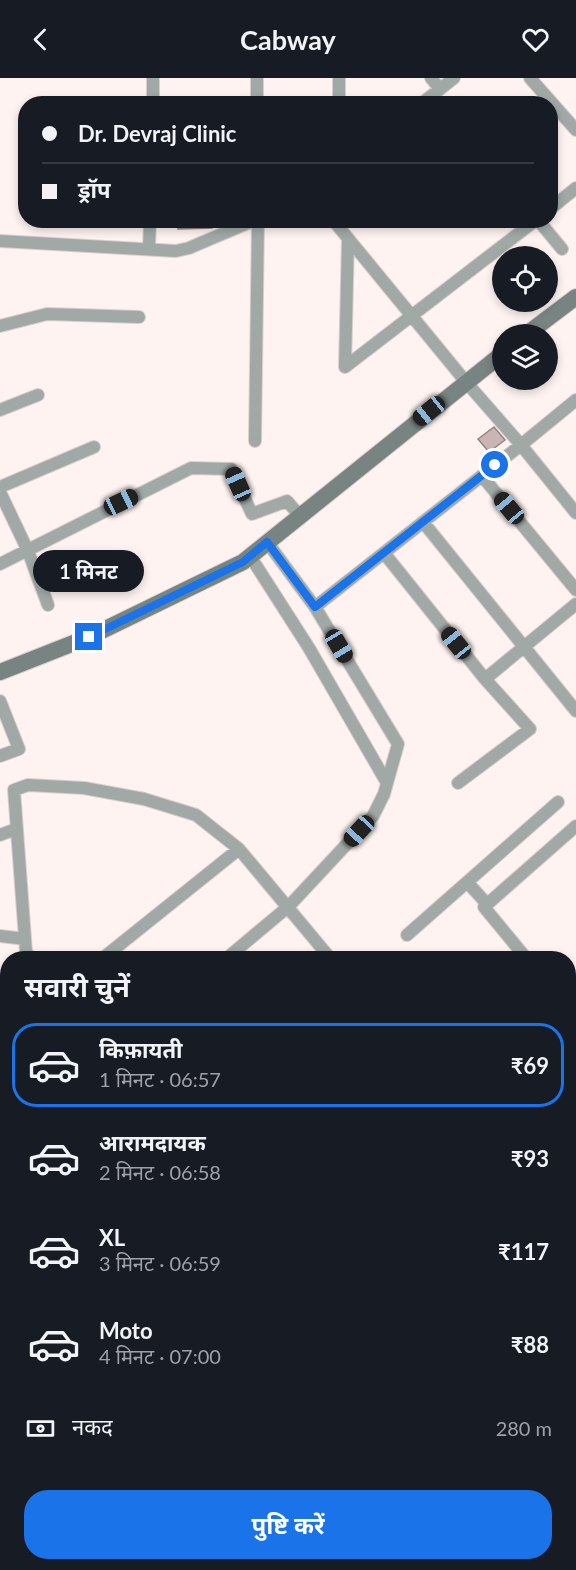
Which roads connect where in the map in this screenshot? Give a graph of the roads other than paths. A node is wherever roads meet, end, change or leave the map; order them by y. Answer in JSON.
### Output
{"nodes":[{"id":1,"x":153,"y":78,"type":"edge"},
{"id":2,"x":257,"y":78,"type":"edge"},
{"id":3,"x":339,"y":78,"type":"edge"},
{"id":4,"x":431,"y":78,"type":"edge"},
{"id":5,"x":454,"y":78,"type":"edge"},
{"id":6,"x":530,"y":78,"type":"edge"},
{"id":7,"x":439,"y":95,"type":"edge"},
{"id":8,"x":153,"y":96,"type":"edge"},
{"id":9,"x":257,"y":96,"type":"edge"},
{"id":10,"x":339,"y":96,"type":"edge"},
{"id":11,"x":546,"y":96,"type":"edge"},
{"id":12,"x":558,"y":110,"type":"edge"},
{"id":13,"x":576,"y":130,"type":"edge"},
{"id":14,"x":576,"y":188,"type":"edge"},
{"id":15,"x":558,"y":203,"type":"edge"},
{"id":16,"x":150,"y":228,"type":"edge"},
{"id":17,"x":237,"y":228,"type":"edge"},
{"id":18,"x":256,"y":228,"type":"edge"},
{"id":19,"x":340,"y":228,"type":"edge"},
{"id":20,"x":527,"y":228,"type":"edge"},
{"id":21,"x":544,"y":228,"type":"edge"},
{"id":22,"x":348,"y":238,"type":"junction"},
{"id":23,"x":0,"y":241,"type":"edge"},
{"id":24,"x":149,"y":248,"type":"junction"},
{"id":25,"x":562,"y":249,"type":"dead end"},
{"id":26,"x":576,"y":297,"type":"edge"},
{"id":27,"x":413,"y":316,"type":"junction"},
{"id":28,"x":139,"y":317,"type":"dead end"},
{"id":29,"x":541,"y":324,"type":"edge"},
{"id":30,"x":0,"y":326,"type":"edge"},
{"id":31,"x":492,"y":362,"type":"edge"},
{"id":32,"x":466,"y":382,"type":"junction"},
{"id":33,"x":38,"y":395,"type":"dead end"},
{"id":34,"x":576,"y":400,"type":"edge"},
{"id":35,"x":0,"y":410,"type":"edge"},
{"id":36,"x":255,"y":441,"type":"dead end"},
{"id":37,"x":521,"y":445,"type":"junction"},
{"id":38,"x":94,"y":447,"type":"dead end"},
{"id":39,"x":482,"y":476,"type":"junction"},
{"id":40,"x":0,"y":487,"type":"edge"},
{"id":41,"x":0,"y":492,"type":"edge"},
{"id":42,"x":576,"y":513,"type":"edge"},
{"id":43,"x":300,"y":516,"type":"junction"},
{"id":44,"x":423,"y":522,"type":"junction"},
{"id":45,"x":267,"y":542,"type":"junction"},
{"id":46,"x":28,"y":551,"type":"junction"},
{"id":47,"x":384,"y":553,"type":"junction"},
{"id":48,"x":250,"y":556,"type":"junction"},
{"id":49,"x":0,"y":564,"type":"edge"},
{"id":50,"x":576,"y":590,"type":"edge"},
{"id":51,"x":576,"y":604,"type":"edge"},
{"id":52,"x":48,"y":605,"type":"dead end"},
{"id":53,"x":315,"y":607,"type":"junction"},
{"id":54,"x":524,"y":647,"type":"junction"},
{"id":55,"x":0,"y":672,"type":"edge"},
{"id":56,"x":485,"y":679,"type":"junction"},
{"id":57,"x":0,"y":702,"type":"edge"},
{"id":58,"x":576,"y":711,"type":"edge"},
{"id":59,"x":0,"y":756,"type":"edge"},
{"id":60,"x":387,"y":783,"type":"junction"},
{"id":61,"x":458,"y":783,"type":"dead end"},
{"id":62,"x":558,"y":802,"type":"dead end"},
{"id":63,"x":576,"y":826,"type":"edge"},
{"id":64,"x":16,"y":829,"type":"junction"},
{"id":65,"x":0,"y":835,"type":"edge"},
{"id":66,"x":239,"y":849,"type":"junction"},
{"id":67,"x":467,"y":882,"type":"junction"},
{"id":68,"x":487,"y":904,"type":"junction"},
{"id":69,"x":288,"y":908,"type":"junction"},
{"id":70,"x":407,"y":935,"type":"dead end"},
{"id":71,"x":0,"y":936,"type":"edge"},
{"id":72,"x":25,"y":939,"type":"junction"},
{"id":73,"x":26,"y":951,"type":"edge"},
{"id":74,"x":112,"y":951,"type":"edge"},
{"id":75,"x":236,"y":951,"type":"edge"},
{"id":76,"x":324,"y":951,"type":"edge"},
{"id":77,"x":520,"y":951,"type":"edge"}],
"edges":[{"from":1,"to":8,"type":"street"},
{"from":2,"to":9,"type":"street"},
{"from":3,"to":10,"type":"street"},
{"from":4,"to":7,"type":"street"},
{"from":5,"to":7,"type":"street"},
{"from":6,"to":11,"type":"street"},
{"from":12,"to":13,"type":"street"},
{"from":14,"to":15,"type":"street"},
{"from":16,"to":24,"type":"street"},
{"from":17,"to":24,"type":"street"},
{"from":18,"to":36,"type":"street"},
{"from":19,"to":22,"type":"street"},
{"from":20,"to":27,"type":"street"},
{"from":21,"to":25,"type":"street"},
{"from":22,"to":27,"type":"street"},
{"from":22,"to":27,"type":"street"},
{"from":23,"to":24,"type":"street"},
{"from":26,"to":29,"type":"street"},
{"from":27,"to":32,"type":"street"},
{"from":28,"to":30,"type":"street"},
{"from":31,"to":32,"type":"street"},
{"from":32,"to":37,"type":"street"},
{"from":32,"to":43,"type":"street"},
{"from":33,"to":35,"type":"street"},
{"from":34,"to":37,"type":"street"},
{"from":37,"to":39,"type":"street"},
{"from":37,"to":42,"type":"street"},
{"from":38,"to":40,"type":"street"},
{"from":39,"to":44,"type":"street"},
{"from":39,"to":50,"type":"street"},
{"from":41,"to":46,"type":"street"},
{"from":43,"to":45,"type":"street"},
{"from":43,"to":46,"type":"street"},
{"from":44,"to":47,"type":"street"},
{"from":44,"to":54,"type":"street"},
{"from":45,"to":48,"type":"street"},
{"from":45,"to":53,"type":"street"},
{"from":46,"to":49,"type":"street"},
{"from":46,"to":52,"type":"street"},
{"from":47,"to":53,"type":"street"},
{"from":47,"to":56,"type":"street"},
{"from":48,"to":55,"type":"street"},
{"from":48,"to":60,"type":"street"},
{"from":51,"to":54,"type":"street"},
{"from":53,"to":60,"type":"street"},
{"from":54,"to":56,"type":"street"},
{"from":54,"to":58,"type":"street"},
{"from":56,"to":61,"type":"street"},
{"from":57,"to":59,"type":"street"},
{"from":60,"to":69,"type":"street"},
{"from":62,"to":67,"type":"street"},
{"from":63,"to":68,"type":"street"},
{"from":64,"to":65,"type":"street"},
{"from":64,"to":66,"type":"street"},
{"from":64,"to":72,"type":"street"},
{"from":66,"to":69,"type":"street"},
{"from":66,"to":74,"type":"street"},
{"from":67,"to":68,"type":"street"},
{"from":67,"to":70,"type":"street"},
{"from":68,"to":77,"type":"street"},
{"from":69,"to":75,"type":"street"},
{"from":69,"to":76,"type":"street"},
{"from":71,"to":72,"type":"street"},
{"from":72,"to":73,"type":"street"}]}
